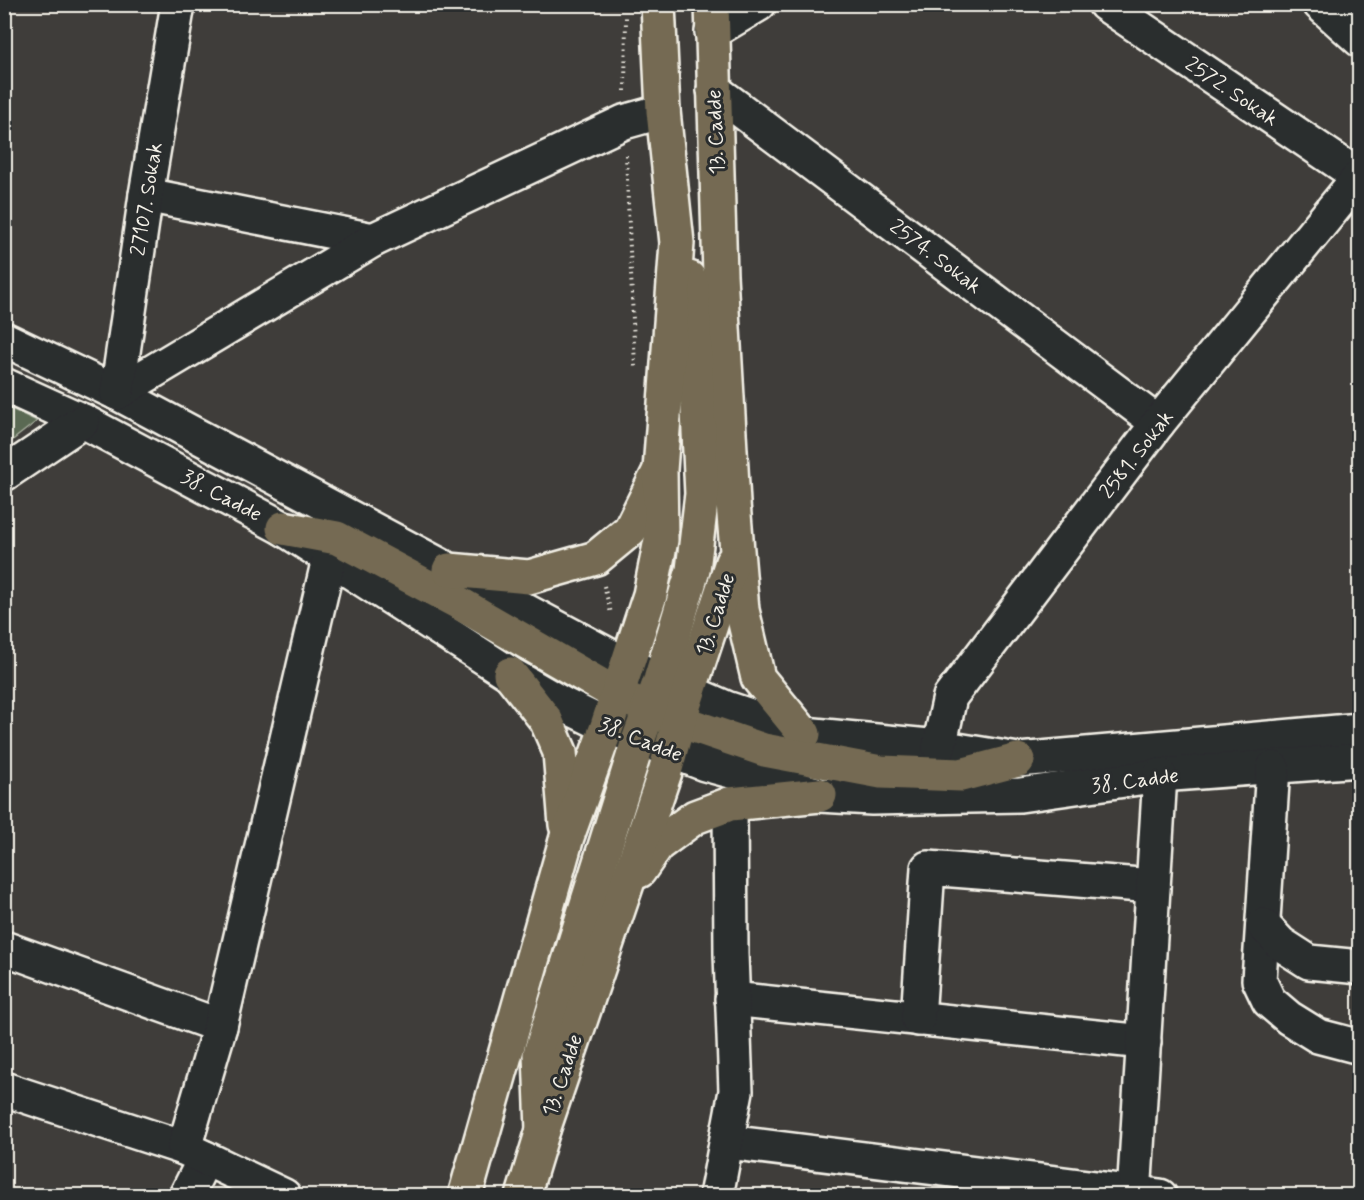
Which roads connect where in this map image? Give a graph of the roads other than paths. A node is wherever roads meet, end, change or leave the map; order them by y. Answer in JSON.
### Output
{"nodes":[{"id":1,"x":178,"y":4,"type":"edge"},
{"id":2,"x":658,"y":4,"type":"edge"},
{"id":3,"x":759,"y":4,"type":"edge"},
{"id":4,"x":1105,"y":4,"type":"edge"},
{"id":5,"x":1320,"y":4,"type":"edge"},
{"id":6,"x":712,"y":18,"type":"edge"},
{"id":7,"x":1359,"y":40,"type":"edge"},
{"id":8,"x":714,"y":90,"type":"junction"},
{"id":9,"x":663,"y":111,"type":"junction"},
{"id":10,"x":1359,"y":177,"type":"edge"},
{"id":11,"x":146,"y":195,"type":"junction"},
{"id":12,"x":373,"y":240,"type":"junction"},
{"id":13,"x":676,"y":243,"type":"junction"},
{"id":14,"x":4,"y":339,"type":"edge"},
{"id":15,"x":4,"y":385,"type":"edge"},
{"id":16,"x":117,"y":393,"type":"junction"},
{"id":17,"x":83,"y":421,"type":"junction"},
{"id":18,"x":1158,"y":423,"type":"junction"},
{"id":19,"x":660,"y":470,"type":"junction"},
{"id":20,"x":4,"y":474,"type":"edge"},
{"id":21,"x":283,"y":528,"type":"junction"},
{"id":22,"x":736,"y":550,"type":"junction"},
{"id":23,"x":329,"y":559,"type":"junction"},
{"id":24,"x":449,"y":570,"type":"junction"},
{"id":25,"x":510,"y":674,"type":"junction"},
{"id":26,"x":622,"y":680,"type":"junction"},
{"id":27,"x":670,"y":710,"type":"junction"},
{"id":28,"x":607,"y":726,"type":"junction"},
{"id":29,"x":1359,"y":730,"type":"edge"},
{"id":30,"x":804,"y":734,"type":"junction"},
{"id":31,"x":639,"y":738,"type":"junction"},
{"id":32,"x":939,"y":747,"type":"junction"},
{"id":33,"x":1018,"y":760,"type":"junction"},
{"id":34,"x":1359,"y":760,"type":"edge"},
{"id":35,"x":1273,"y":768,"type":"junction"},
{"id":36,"x":1160,"y":776,"type":"junction"},
{"id":37,"x":820,"y":795,"type":"junction"},
{"id":38,"x":730,"y":804,"type":"junction"},
{"id":39,"x":567,"y":837,"type":"junction"},
{"id":40,"x":1153,"y":886,"type":"junction"},
{"id":41,"x":626,"y":890,"type":"junction"},
{"id":42,"x":1263,"y":925,"type":"junction"},
{"id":43,"x":4,"y":948,"type":"edge"},
{"id":44,"x":1359,"y":967,"type":"edge"},
{"id":45,"x":732,"y":999,"type":"junction"},
{"id":46,"x":918,"y":1019,"type":"junction"},
{"id":47,"x":220,"y":1026,"type":"junction"},
{"id":48,"x":1144,"y":1042,"type":"junction"},
{"id":49,"x":1359,"y":1047,"type":"edge"},
{"id":50,"x":4,"y":1089,"type":"edge"},
{"id":51,"x":543,"y":1130,"type":"junction"},
{"id":52,"x":727,"y":1142,"type":"junction"},
{"id":53,"x":195,"y":1153,"type":"junction"},
{"id":54,"x":1143,"y":1194,"type":"edge"},
{"id":55,"x":186,"y":1196,"type":"edge"},
{"id":56,"x":284,"y":1196,"type":"edge"},
{"id":57,"x":465,"y":1196,"type":"edge"},
{"id":58,"x":523,"y":1196,"type":"edge"},
{"id":59,"x":716,"y":1196,"type":"edge"}],
"edges":[{"from":1,"to":11,"type":"street","name":"27107. Sokak"},
{"from":2,"to":9,"type":"main road"},
{"from":3,"to":6,"type":"street"},
{"from":4,"to":10,"type":"street","name":"2572. Sokak"},
{"from":5,"to":7,"type":"street"},
{"from":6,"to":8,"type":"main road","name":"13. Cadde"},
{"from":8,"to":18,"type":"street","name":"2574. Sokak"},
{"from":8,"to":22,"type":"main road","name":"13. Cadde"},
{"from":9,"to":12,"type":"street"},
{"from":9,"to":13,"type":"main road"},
{"from":10,"to":18,"type":"street","name":"2581. Sokak"},
{"from":11,"to":12,"type":"street"},
{"from":11,"to":16,"type":"street","name":"27107. Sokak"},
{"from":12,"to":16,"type":"street"},
{"from":13,"to":19,"type":"main road"},
{"from":13,"to":27,"type":"main road"},
{"from":14,"to":16,"type":"street","name":"38. Cadde"},
{"from":15,"to":17,"type":"street","name":"38. Cadde"},
{"from":16,"to":24,"type":"street","name":"38. Cadde"},
{"from":17,"to":20,"type":"street"},
{"from":17,"to":21,"type":"street","name":"38. Cadde"},
{"from":18,"to":32,"type":"street","name":"2581. Sokak"},
{"from":19,"to":24,"type":"main road"},
{"from":19,"to":26,"type":"main road"},
{"from":21,"to":23,"type":"street","name":"38. Cadde"},
{"from":21,"to":26,"type":"main road"},
{"from":22,"to":27,"type":"main road","name":"13. Cadde"},
{"from":22,"to":30,"type":"main road"},
{"from":23,"to":25,"type":"street","name":"38. Cadde"},
{"from":23,"to":47,"type":"street"},
{"from":24,"to":26,"type":"street","name":"38. Cadde"},
{"from":25,"to":28,"type":"street","name":"38. Cadde"},
{"from":25,"to":39,"type":"main road"},
{"from":26,"to":27,"type":"street","name":"38. Cadde"},
{"from":26,"to":28,"type":"main road"},
{"from":27,"to":30,"type":"street","name":"38. Cadde"},
{"from":27,"to":31,"type":"street","name":"38. Cadde"},
{"from":27,"to":33,"type":"main road"},
{"from":27,"to":37,"type":"street","name":"38. Cadde"},
{"from":27,"to":41,"type":"main road","name":"13. Cadde"},
{"from":28,"to":31,"type":"street","name":"38. Cadde"},
{"from":28,"to":39,"type":"main road"},
{"from":29,"to":33,"type":"street","name":"38. Cadde"},
{"from":30,"to":32,"type":"street","name":"38. Cadde"},
{"from":31,"to":51,"type":"main road"},
{"from":32,"to":33,"type":"street","name":"38. Cadde"},
{"from":34,"to":35,"type":"street","name":"38. Cadde"},
{"from":35,"to":36,"type":"street","name":"38. Cadde"},
{"from":35,"to":42,"type":"street"},
{"from":36,"to":37,"type":"street","name":"38. Cadde"},
{"from":36,"to":40,"type":"street"},
{"from":37,"to":38,"type":"main road"},
{"from":38,"to":41,"type":"main road"},
{"from":38,"to":45,"type":"street"},
{"from":39,"to":57,"type":"main road"},
{"from":40,"to":46,"type":"street"},
{"from":40,"to":48,"type":"street"},
{"from":41,"to":51,"type":"main road","name":"13. Cadde"},
{"from":42,"to":44,"type":"street"},
{"from":42,"to":49,"type":"street"},
{"from":43,"to":47,"type":"street"},
{"from":45,"to":46,"type":"street"},
{"from":45,"to":52,"type":"street"},
{"from":46,"to":48,"type":"street"},
{"from":47,"to":53,"type":"street"},
{"from":48,"to":54,"type":"street"},
{"from":50,"to":53,"type":"street"},
{"from":51,"to":58,"type":"main road","name":"13. Cadde"},
{"from":52,"to":54,"type":"street"},
{"from":52,"to":59,"type":"street"},
{"from":53,"to":55,"type":"street"},
{"from":53,"to":56,"type":"street"}]}
